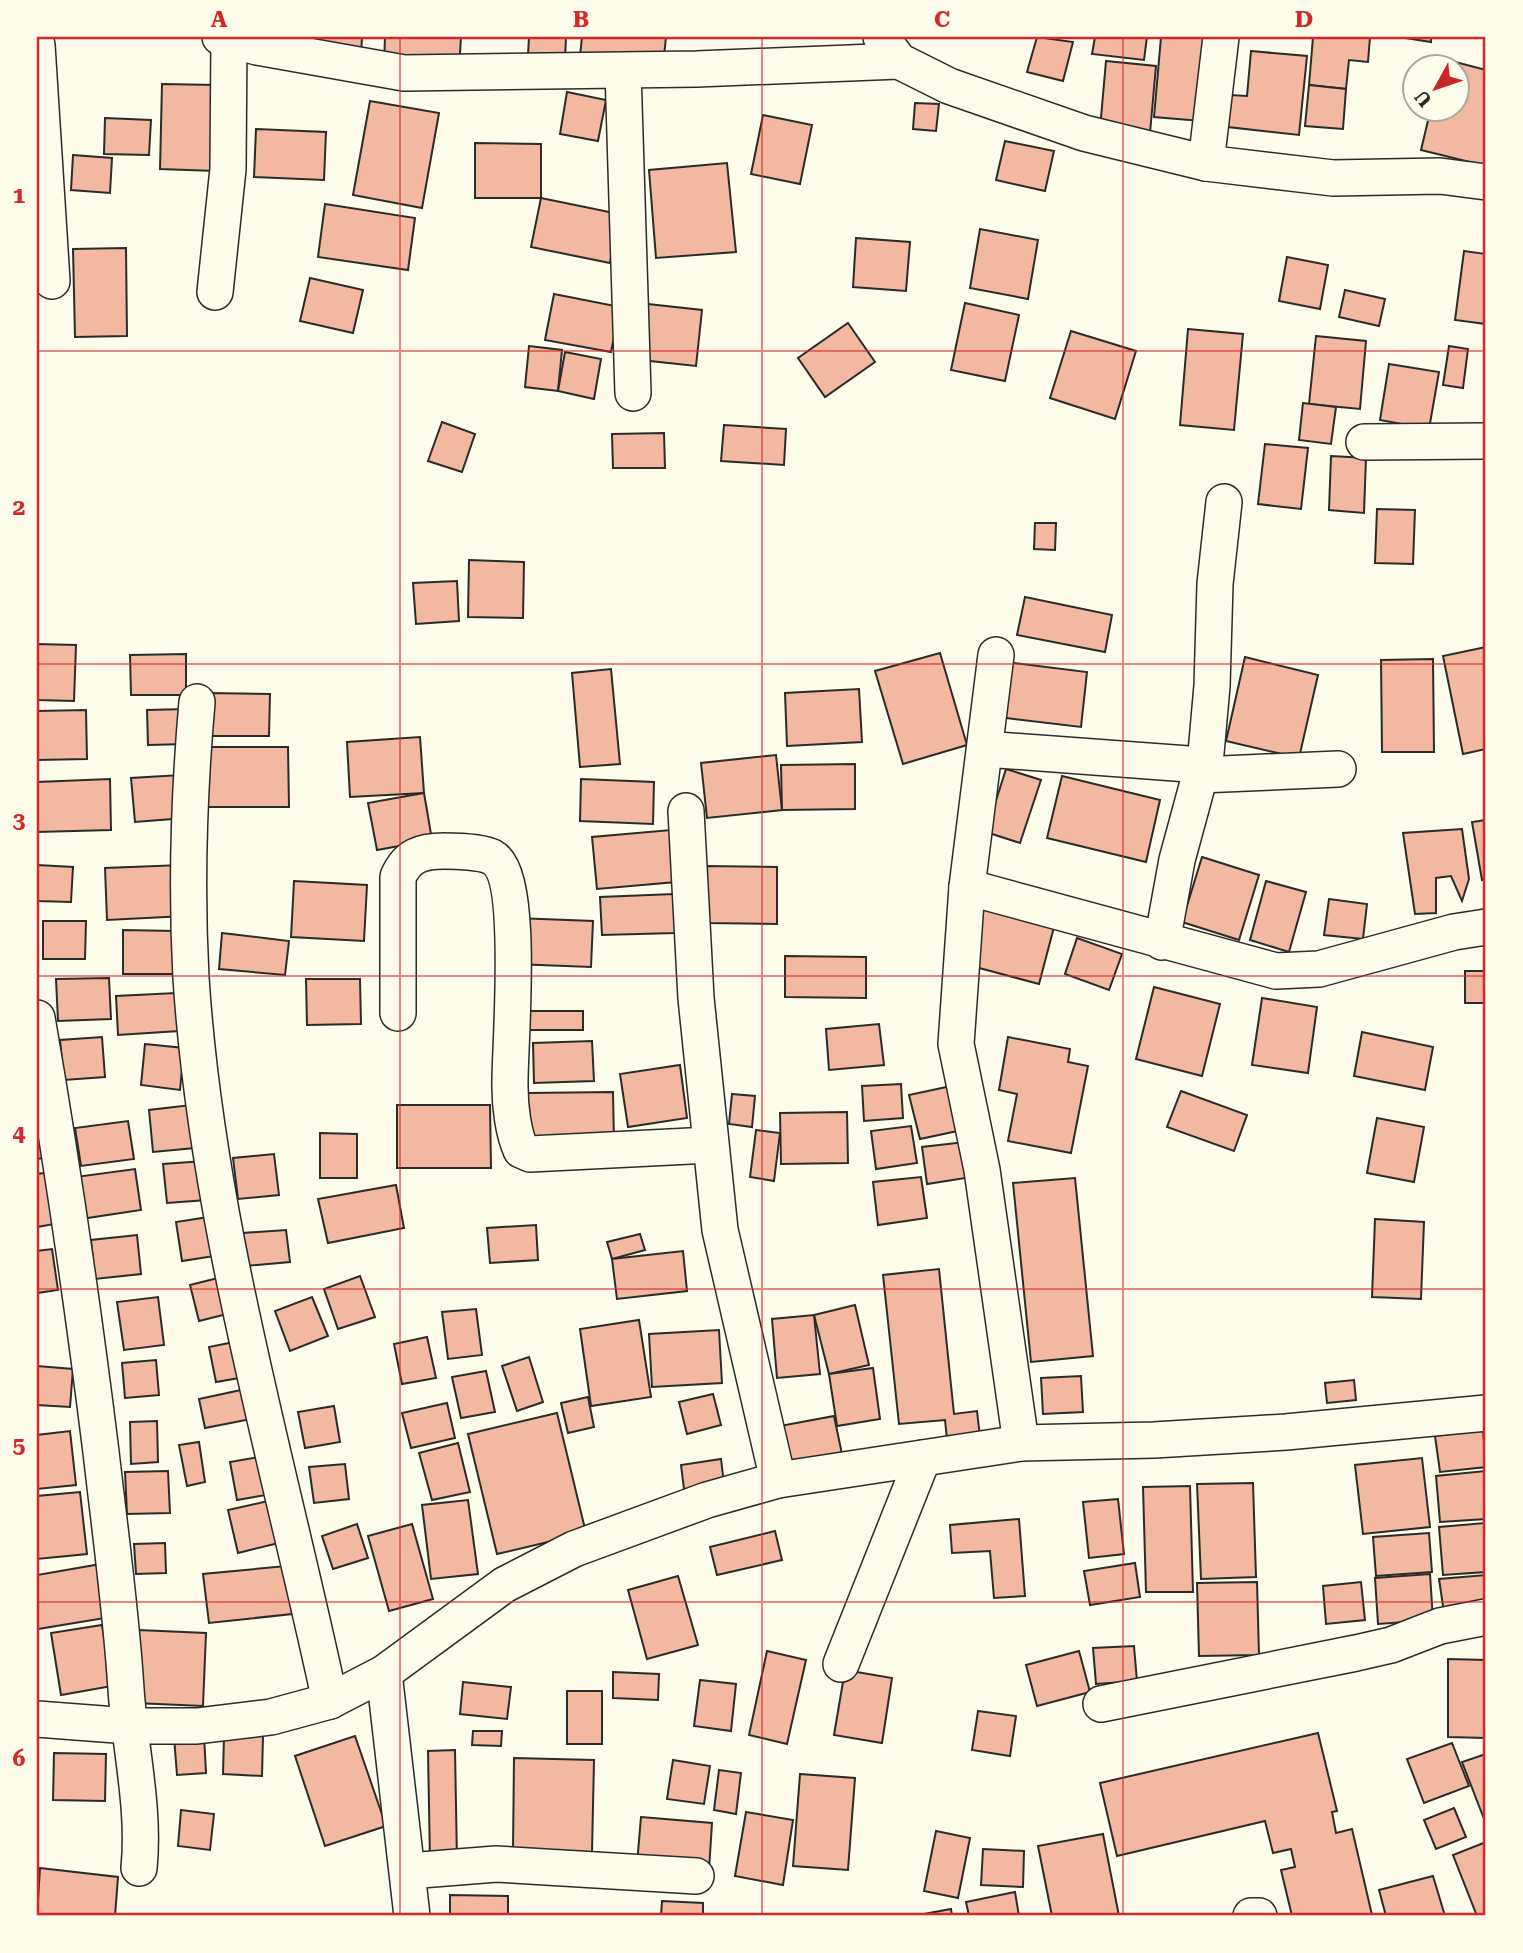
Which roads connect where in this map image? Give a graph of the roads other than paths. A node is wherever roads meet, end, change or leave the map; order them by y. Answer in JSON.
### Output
{"nodes":[{"id":1,"x":1220,"y":37,"type":"edge"},
{"id":2,"x":224,"y":38,"type":"edge"},
{"id":3,"x":37,"y":46,"type":"edge"},
{"id":4,"x":890,"y":49,"type":"edge"},
{"id":5,"x":623,"y":71,"type":"junction"},
{"id":6,"x":1206,"y":163,"type":"junction"},
{"id":7,"x":1486,"y":182,"type":"edge"},
{"id":8,"x":52,"y":281,"type":"dead end"},
{"id":9,"x":215,"y":292,"type":"dead end"},
{"id":10,"x":633,"y":393,"type":"dead end"},
{"id":11,"x":1486,"y":441,"type":"edge"},
{"id":12,"x":1364,"y":442,"type":"dead end"},
{"id":13,"x":1224,"y":502,"type":"dead end"},
{"id":14,"x":996,"y":655,"type":"dead end"},
{"id":15,"x":197,"y":702,"type":"dead end"},
{"id":16,"x":985,"y":749,"type":"junction"},
{"id":17,"x":1338,"y":769,"type":"dead end"},
{"id":18,"x":1201,"y":770,"type":"junction"},
{"id":19,"x":686,"y":811,"type":"dead end"},
{"id":20,"x":967,"y":887,"type":"junction"},
{"id":21,"x":1486,"y":927,"type":"edge"},
{"id":22,"x":1162,"y":942,"type":"junction"},
{"id":23,"x":398,"y":1013,"type":"dead end"},
{"id":24,"x":37,"y":1018,"type":"edge"},
{"id":25,"x":710,"y":1145,"type":"junction"},
{"id":26,"x":1486,"y":1413,"type":"edge"},
{"id":27,"x":1021,"y":1443,"type":"junction"},
{"id":28,"x":923,"y":1458,"type":"junction"},
{"id":29,"x":778,"y":1480,"type":"junction"},
{"id":30,"x":1486,"y":1617,"type":"edge"},
{"id":31,"x":841,"y":1664,"type":"dead end"},
{"id":32,"x":384,"y":1673,"type":"junction"},
{"id":33,"x":330,"y":1701,"type":"junction"},
{"id":34,"x":1101,"y":1704,"type":"dead end"},
{"id":35,"x":37,"y":1719,"type":"edge"},
{"id":36,"x":129,"y":1726,"type":"junction"},
{"id":37,"x":139,"y":1868,"type":"dead end"},
{"id":38,"x":408,"y":1871,"type":"junction"},
{"id":39,"x":695,"y":1876,"type":"dead end"},
{"id":40,"x":412,"y":1916,"type":"edge"},
{"id":41,"x":1251,"y":1916,"type":"edge"},
{"id":42,"x":1259,"y":1916,"type":"edge"}],
"edges":[{"from":1,"to":6,"type":"street"},
{"from":2,"to":5,"type":"street"},
{"from":2,"to":9,"type":"street"},
{"from":3,"to":8,"type":"street"},
{"from":4,"to":5,"type":"street"},
{"from":4,"to":6,"type":"street"},
{"from":5,"to":10,"type":"street"},
{"from":6,"to":7,"type":"street"},
{"from":11,"to":12,"type":"street"},
{"from":13,"to":18,"type":"street"},
{"from":14,"to":16,"type":"street"},
{"from":15,"to":33,"type":"street"},
{"from":16,"to":18,"type":"street"},
{"from":16,"to":20,"type":"street"},
{"from":17,"to":18,"type":"street"},
{"from":18,"to":22,"type":"street"},
{"from":19,"to":25,"type":"street"},
{"from":20,"to":22,"type":"street"},
{"from":20,"to":27,"type":"street"},
{"from":21,"to":22,"type":"street"},
{"from":23,"to":25,"type":"street"},
{"from":24,"to":36,"type":"street"},
{"from":25,"to":29,"type":"street"},
{"from":26,"to":27,"type":"street"},
{"from":27,"to":28,"type":"street"},
{"from":28,"to":29,"type":"street"},
{"from":28,"to":31,"type":"street"},
{"from":29,"to":32,"type":"street"},
{"from":30,"to":34,"type":"street"},
{"from":32,"to":33,"type":"street"},
{"from":32,"to":38,"type":"street"},
{"from":33,"to":36,"type":"street"},
{"from":35,"to":36,"type":"street"},
{"from":36,"to":37,"type":"street"},
{"from":38,"to":39,"type":"street"},
{"from":38,"to":40,"type":"street"},
{"from":41,"to":42,"type":"street"}]}
